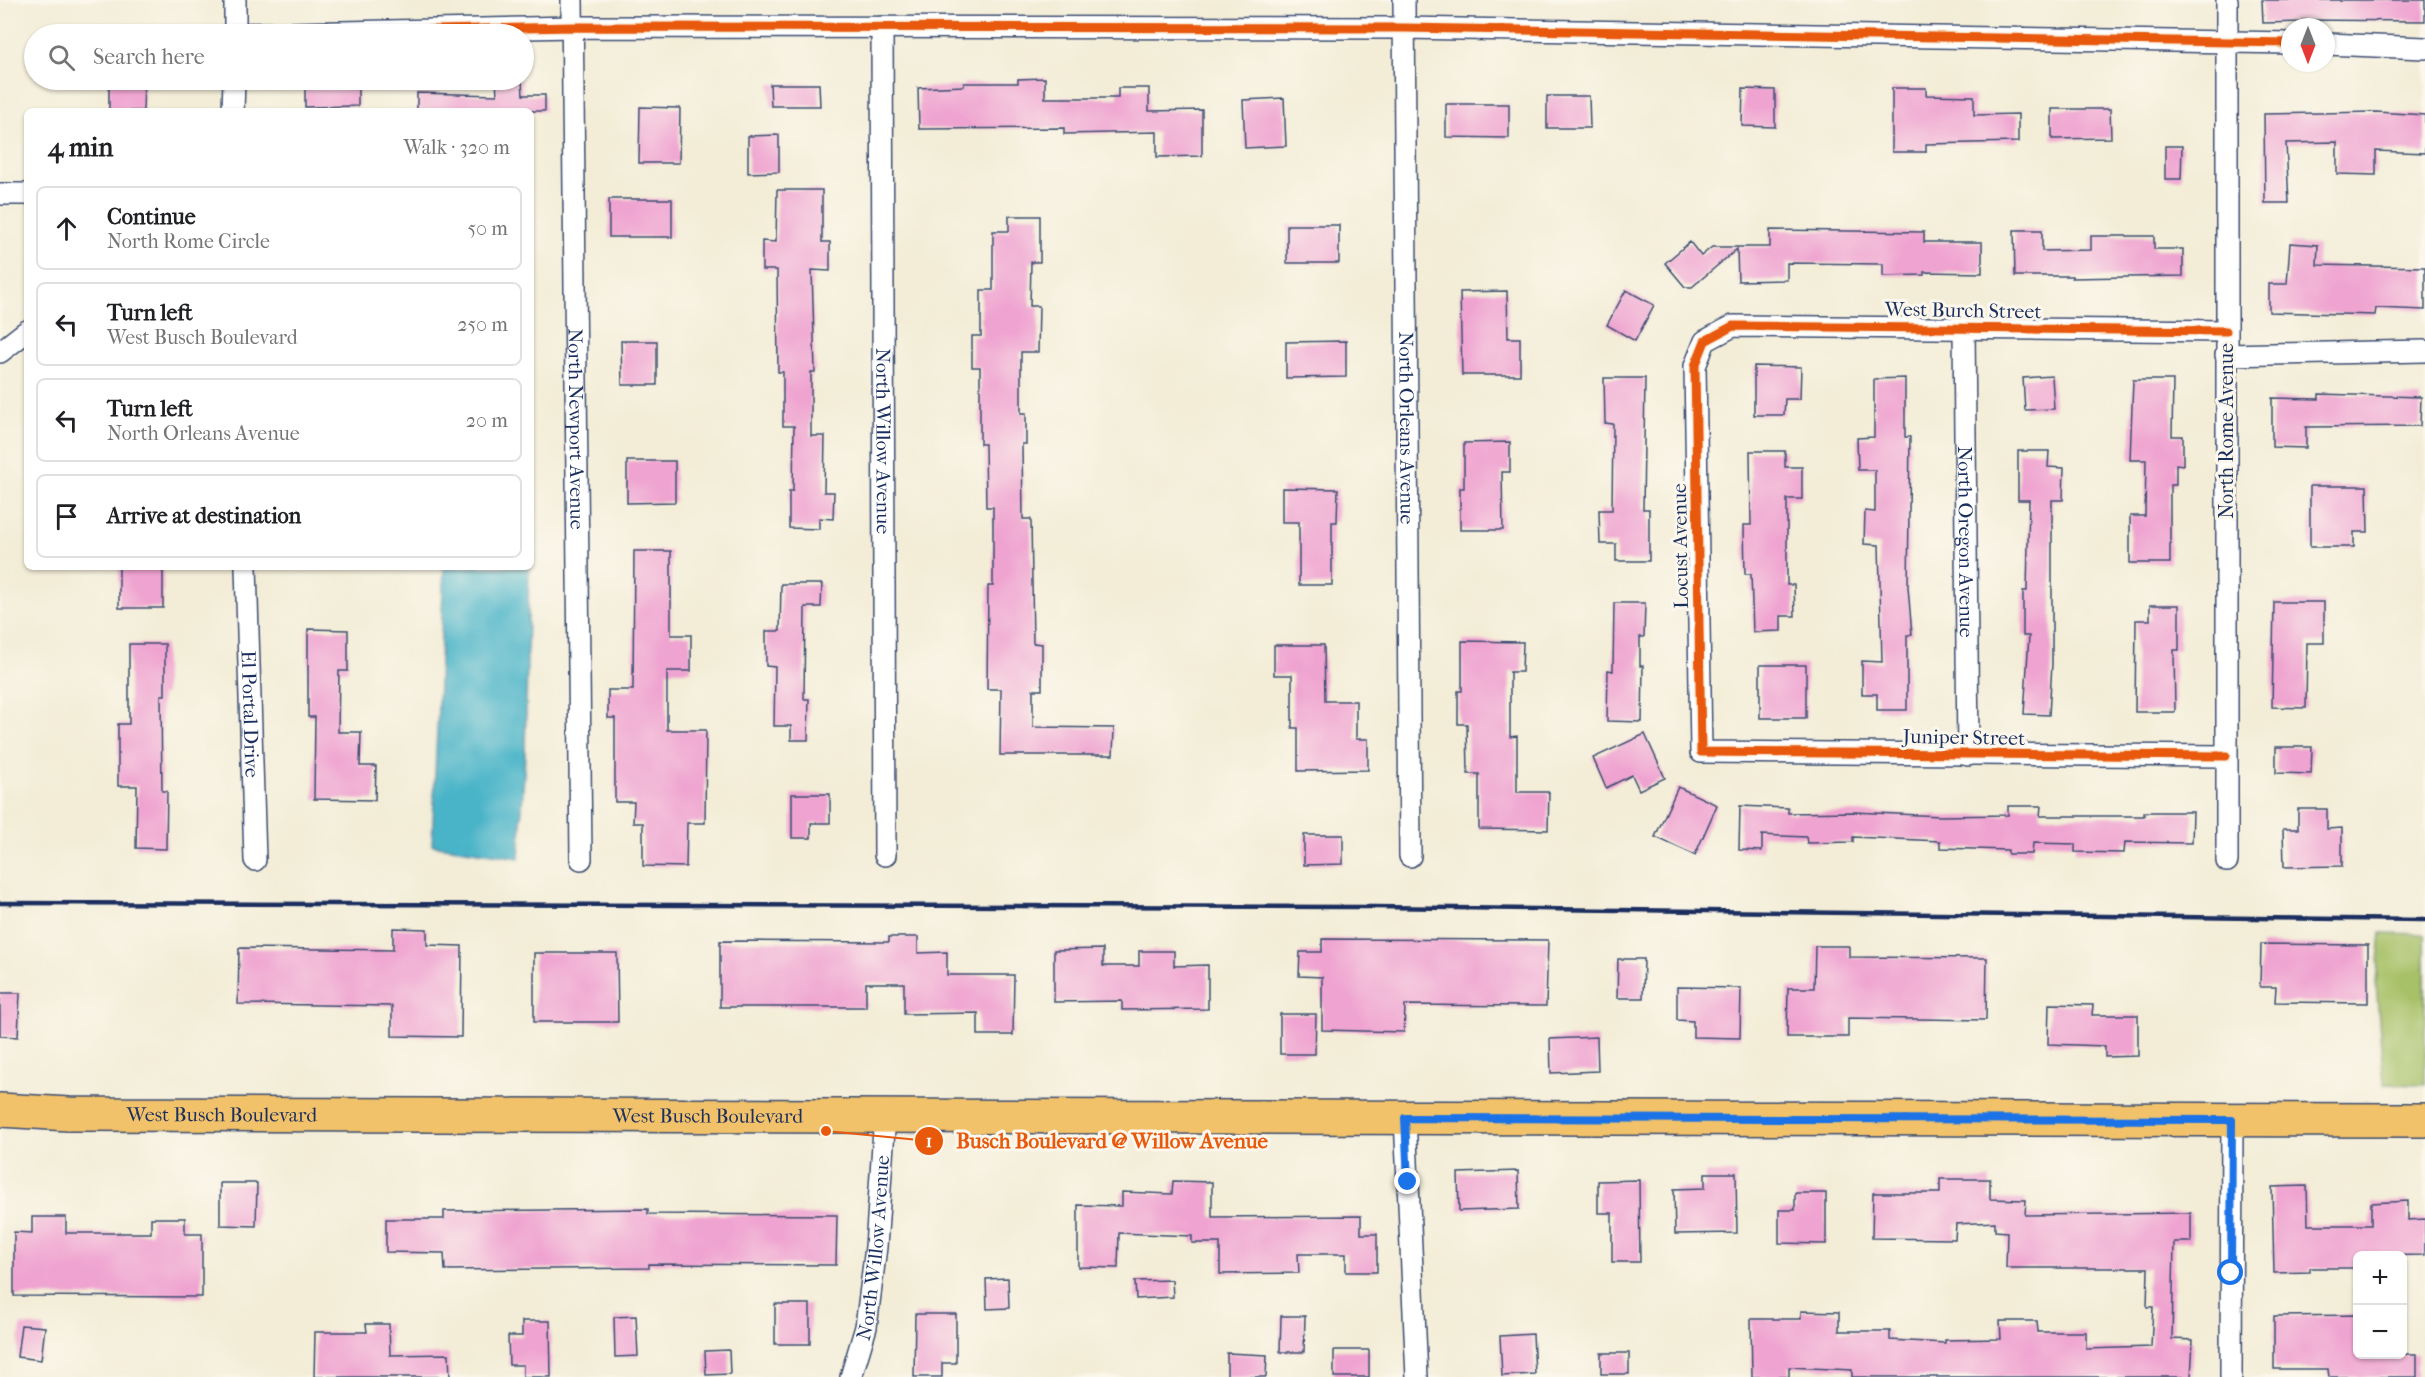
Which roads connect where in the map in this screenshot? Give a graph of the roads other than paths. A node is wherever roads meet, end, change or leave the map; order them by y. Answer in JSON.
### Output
{"nodes":[{"id":1,"x":235,"y":0,"type":"edge"},
{"id":2,"x":572,"y":0,"type":"edge"},
{"id":3,"x":1404,"y":0,"type":"edge"},
{"id":4,"x":2227,"y":0,"type":"edge"},
{"id":5,"x":236,"y":24,"type":"edge"},
{"id":6,"x":573,"y":27,"type":"junction"},
{"id":7,"x":882,"y":27,"type":"junction"},
{"id":8,"x":534,"y":28,"type":"edge"},
{"id":9,"x":1404,"y":28,"type":"junction"},
{"id":10,"x":2227,"y":41,"type":"junction"},
{"id":11,"x":2281,"y":43,"type":"edge"},
{"id":12,"x":2335,"y":44,"type":"edge"},
{"id":13,"x":2425,"y":48,"type":"edge"},
{"id":14,"x":234,"y":90,"type":"edge"},
{"id":15,"x":233,"y":108,"type":"edge"},
{"id":16,"x":0,"y":194,"type":"edge"},
{"id":17,"x":24,"y":194,"type":"edge"},
{"id":18,"x":1964,"y":328,"type":"junction"},
{"id":19,"x":2226,"y":331,"type":"junction"},
{"id":20,"x":24,"y":333,"type":"edge"},
{"id":21,"x":1705,"y":341,"type":"joint"},
{"id":22,"x":2425,"y":351,"type":"edge"},
{"id":23,"x":0,"y":352,"type":"edge"},
{"id":24,"x":2226,"y":355,"type":"junction"},
{"id":25,"x":246,"y":570,"type":"edge"},
{"id":26,"x":1701,"y":752,"type":"joint"},
{"id":27,"x":1968,"y":755,"type":"junction"},
{"id":28,"x":2226,"y":756,"type":"junction"},
{"id":29,"x":885,"y":855,"type":"dead end"},
{"id":30,"x":1410,"y":856,"type":"dead end"},
{"id":31,"x":581,"y":859,"type":"dead end"},
{"id":32,"x":255,"y":860,"type":"dead end"},
{"id":33,"x":2227,"y":861,"type":"dead end"},
{"id":34,"x":0,"y":1110,"type":"edge"},
{"id":35,"x":885,"y":1115,"type":"junction"},
{"id":36,"x":1405,"y":1118,"type":"junction"},
{"id":37,"x":2232,"y":1120,"type":"junction"},
{"id":38,"x":2425,"y":1120,"type":"edge"},
{"id":39,"x":850,"y":1377,"type":"edge"},
{"id":40,"x":1417,"y":1377,"type":"edge"},
{"id":41,"x":2231,"y":1377,"type":"edge"}],
"edges":[{"from":1,"to":5,"type":"street"},
{"from":2,"to":6,"type":"street","name":"North Newport Avenue"},
{"from":3,"to":9,"type":"street","name":"North Orleans Avenue"},
{"from":4,"to":10,"type":"street","name":"North Rome Avenue"},
{"from":6,"to":7,"type":"street"},
{"from":6,"to":8,"type":"street"},
{"from":6,"to":31,"type":"street","name":"North Newport Avenue"},
{"from":7,"to":9,"type":"street"},
{"from":7,"to":29,"type":"street","name":"North Willow Avenue"},
{"from":9,"to":10,"type":"street"},
{"from":9,"to":30,"type":"street","name":"North Orleans Avenue"},
{"from":10,"to":11,"type":"street"},
{"from":10,"to":19,"type":"street","name":"North Rome Avenue"},
{"from":12,"to":13,"type":"street"},
{"from":14,"to":15,"type":"street"},
{"from":16,"to":17,"type":"street"},
{"from":18,"to":19,"type":"street","name":"West Burch Street"},
{"from":18,"to":21,"type":"street","name":"West Burch Street"},
{"from":18,"to":27,"type":"street","name":"North Oregon Avenue"},
{"from":19,"to":24,"type":"street","name":"North Rome Avenue"},
{"from":20,"to":23,"type":"street"},
{"from":21,"to":26,"type":"street","name":"Locust Avenue"},
{"from":22,"to":24,"type":"street"},
{"from":24,"to":28,"type":"street","name":"North Rome Avenue"},
{"from":25,"to":32,"type":"street","name":"El Portal Drive"},
{"from":26,"to":27,"type":"street","name":"Juniper Street"},
{"from":27,"to":28,"type":"street","name":"Juniper Street"},
{"from":28,"to":33,"type":"street","name":"North Rome Avenue"},
{"from":34,"to":35,"type":"main road","name":"West Busch Boulevard"},
{"from":35,"to":36,"type":"main road","name":"West Busch Boulevard"},
{"from":35,"to":39,"type":"street","name":"North Willow Avenue"},
{"from":36,"to":37,"type":"main road","name":"West Busch Boulevard"},
{"from":36,"to":40,"type":"street"},
{"from":37,"to":38,"type":"main road","name":"West Busch Boulevard"},
{"from":37,"to":41,"type":"street"}]}
